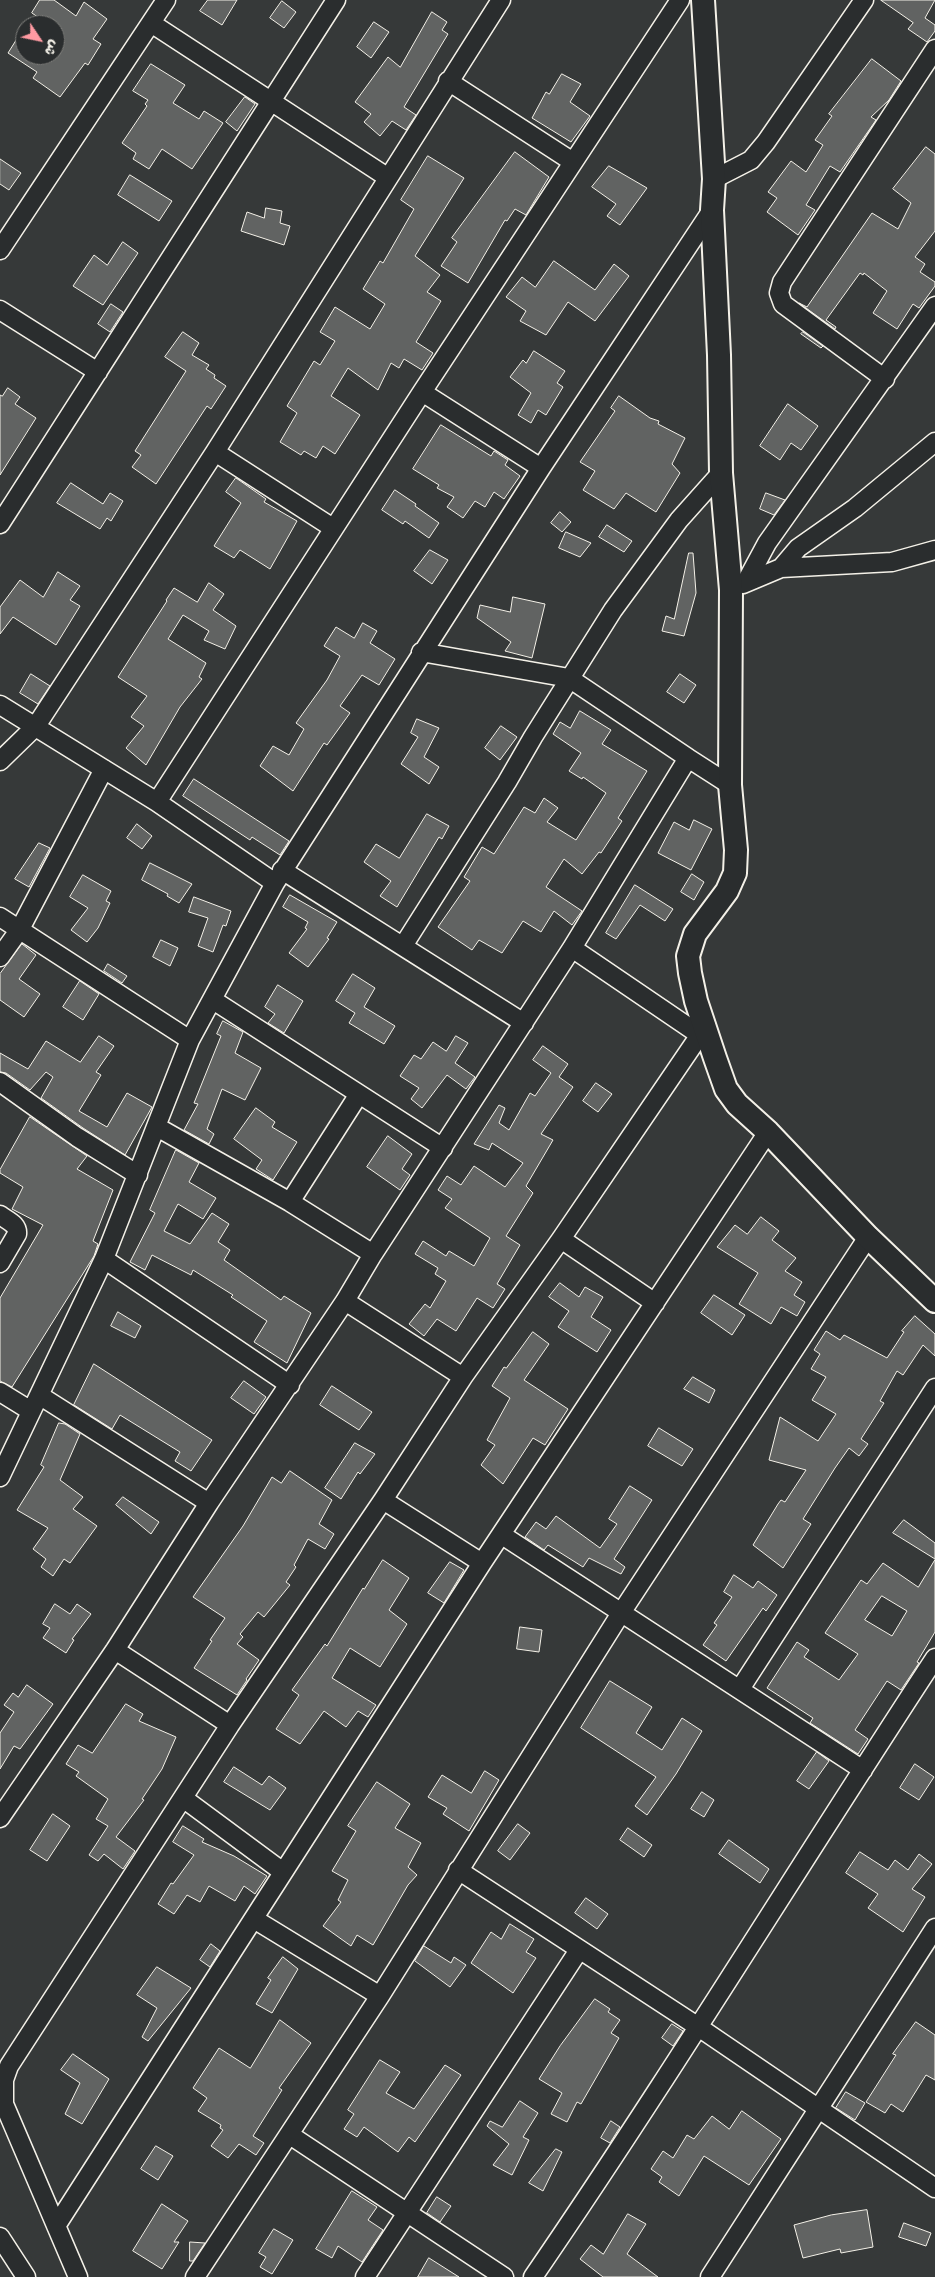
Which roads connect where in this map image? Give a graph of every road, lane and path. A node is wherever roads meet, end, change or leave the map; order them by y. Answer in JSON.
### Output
{"nodes":[{"id":1,"x":166,"y":0,"type":"edge"},
{"id":2,"x":336,"y":0,"type":"edge"},
{"id":3,"x":501,"y":0,"type":"edge"},
{"id":4,"x":680,"y":0,"type":"edge"},
{"id":5,"x":703,"y":0,"type":"edge"},
{"id":6,"x":864,"y":0,"type":"edge"},
{"id":7,"x":151,"y":23,"type":"junction"},
{"id":8,"x":935,"y":49,"type":"edge"},
{"id":9,"x":448,"y":81,"type":"junction"},
{"id":10,"x":272,"y":102,"type":"junction"},
{"id":11,"x":573,"y":162,"type":"junction"},
{"id":12,"x":387,"y":177,"type":"junction"},
{"id":13,"x":714,"y":179,"type":"junction"},
{"id":14,"x":712,"y":210,"type":"junction"},
{"id":15,"x":0,"y":250,"type":"edge"},
{"id":16,"x":935,"y":306,"type":"edge"},
{"id":17,"x":0,"y":310,"type":"edge"},
{"id":18,"x":98,"y":372,"type":"junction"},
{"id":19,"x":885,"y":379,"type":"junction"},
{"id":20,"x":422,"y":392,"type":"junction"},
{"id":21,"x":935,"y":442,"type":"edge"},
{"id":22,"x":215,"y":452,"type":"junction"},
{"id":23,"x":540,"y":468,"type":"junction"},
{"id":24,"x":721,"y":473,"type":"junction"},
{"id":25,"x":0,"y":524,"type":"edge"},
{"id":26,"x":333,"y":528,"type":"junction"},
{"id":27,"x":935,"y":550,"type":"edge"},
{"id":28,"x":781,"y":568,"type":"junction"},
{"id":29,"x":739,"y":586,"type":"junction"},
{"id":30,"x":421,"y":652,"type":"junction"},
{"id":31,"x":569,"y":678,"type":"junction"},
{"id":32,"x":0,"y":705,"type":"edge"},
{"id":33,"x":36,"y":726,"type":"junction"},
{"id":34,"x":688,"y":758,"type":"junction"},
{"id":35,"x":0,"y":761,"type":"edge"},
{"id":36,"x":104,"y":769,"type":"junction"},
{"id":37,"x":730,"y":785,"type":"junction"},
{"id":38,"x":158,"y":802,"type":"junction"},
{"id":39,"x":279,"y":876,"type":"junction"},
{"id":40,"x":0,"y":917,"type":"edge"},
{"id":41,"x":20,"y":929,"type":"junction"},
{"id":42,"x":403,"y":946,"type":"junction"},
{"id":43,"x":572,"y":948,"type":"junction"},
{"id":44,"x":0,"y":957,"type":"edge"},
{"id":45,"x":212,"y":1000,"type":"junction"},
{"id":46,"x":524,"y":1023,"type":"junction"},
{"id":47,"x":703,"y":1030,"type":"junction"},
{"id":48,"x":190,"y":1040,"type":"junction"},
{"id":49,"x":0,"y":1082,"type":"edge"},
{"id":50,"x":359,"y":1094,"type":"junction"},
{"id":51,"x":157,"y":1127,"type":"junction"},
{"id":52,"x":768,"y":1132,"type":"junction"},
{"id":53,"x":443,"y":1148,"type":"junction"},
{"id":54,"x":138,"y":1174,"type":"junction"},
{"id":55,"x":290,"y":1202,"type":"junction"},
{"id":56,"x":0,"y":1216,"type":"edge"},
{"id":57,"x":868,"y":1237,"type":"junction"},
{"id":58,"x":561,"y":1239,"type":"junction"},
{"id":59,"x":373,"y":1254,"type":"junction"},
{"id":60,"x":104,"y":1259,"type":"junction"},
{"id":61,"x":0,"y":1263,"type":"edge"},
{"id":62,"x":345,"y":1301,"type":"junction"},
{"id":63,"x":935,"y":1301,"type":"edge"},
{"id":64,"x":655,"y":1303,"type":"junction"},
{"id":65,"x":463,"y":1377,"type":"junction"},
{"id":66,"x":290,"y":1385,"type":"junction"},
{"id":67,"x":935,"y":1388,"type":"edge"},
{"id":68,"x":0,"y":1392,"type":"edge"},
{"id":69,"x":38,"y":1395,"type":"junction"},
{"id":70,"x":31,"y":1411,"type":"junction"},
{"id":71,"x":0,"y":1477,"type":"edge"},
{"id":72,"x":383,"y":1500,"type":"junction"},
{"id":73,"x":209,"y":1503,"type":"junction"},
{"id":74,"x":502,"y":1535,"type":"junction"},
{"id":75,"x":482,"y":1563,"type":"junction"},
{"id":76,"x":620,"y":1613,"type":"junction"},
{"id":77,"x":115,"y":1650,"type":"junction"},
{"id":78,"x":932,"y":1669,"type":"edge"},
{"id":79,"x":740,"y":1689,"type":"junction"},
{"id":80,"x":230,"y":1725,"type":"junction"},
{"id":81,"x":863,"y":1770,"type":"junction"},
{"id":82,"x":183,"y":1798,"type":"junction"},
{"id":83,"x":0,"y":1818,"type":"edge"},
{"id":84,"x":458,"y":1870,"type":"junction"},
{"id":85,"x":283,"y":1872,"type":"junction"},
{"id":86,"x":254,"y":1919,"type":"junction"},
{"id":87,"x":935,"y":1928,"type":"edge"},
{"id":88,"x":578,"y":1950,"type":"junction"},
{"id":89,"x":380,"y":1996,"type":"junction"},
{"id":90,"x":697,"y":2026,"type":"junction"},
{"id":91,"x":818,"y":2110,"type":"junction"},
{"id":92,"x":290,"y":2135,"type":"junction"},
{"id":93,"x":935,"y":2188,"type":"edge"},
{"id":94,"x":406,"y":2213,"type":"junction"},
{"id":95,"x":56,"y":2226,"type":"junction"},
{"id":96,"x":0,"y":2238,"type":"edge"},
{"id":97,"x":26,"y":2277,"type":"edge"},
{"id":98,"x":78,"y":2277,"type":"edge"},
{"id":99,"x":195,"y":2277,"type":"edge"},
{"id":100,"x":365,"y":2277,"type":"edge"},
{"id":101,"x":504,"y":2277,"type":"edge"},
{"id":102,"x":533,"y":2277,"type":"edge"},
{"id":103,"x":711,"y":2277,"type":"edge"}],
"edges":[{"from":1,"to":7,"type":"street"},
{"from":2,"to":10,"type":"street"},
{"from":3,"to":9,"type":"street"},
{"from":4,"to":11,"type":"street"},
{"from":5,"to":13,"type":"street"},
{"from":6,"to":13,"type":"street"},
{"from":7,"to":10,"type":"street"},
{"from":7,"to":15,"type":"street"},
{"from":8,"to":19,"type":"street"},
{"from":9,"to":11,"type":"street"},
{"from":9,"to":12,"type":"street"},
{"from":10,"to":12,"type":"street"},
{"from":10,"to":18,"type":"street"},
{"from":11,"to":20,"type":"street"},
{"from":12,"to":22,"type":"street"},
{"from":13,"to":14,"type":"street"},
{"from":14,"to":23,"type":"street"},
{"from":14,"to":24,"type":"street"},
{"from":16,"to":19,"type":"street"},
{"from":17,"to":18,"type":"street"},
{"from":18,"to":25,"type":"street"},
{"from":19,"to":29,"type":"street"},
{"from":20,"to":23,"type":"street"},
{"from":20,"to":26,"type":"street"},
{"from":21,"to":28,"type":"street"},
{"from":22,"to":26,"type":"street"},
{"from":22,"to":33,"type":"street"},
{"from":23,"to":30,"type":"street"},
{"from":24,"to":29,"type":"street"},
{"from":24,"to":31,"type":"street"},
{"from":26,"to":38,"type":"street"},
{"from":27,"to":28,"type":"street"},
{"from":28,"to":29,"type":"street"},
{"from":29,"to":37,"type":"street"},
{"from":30,"to":31,"type":"street"},
{"from":30,"to":39,"type":"street"},
{"from":31,"to":34,"type":"street"},
{"from":31,"to":42,"type":"street"},
{"from":32,"to":33,"type":"street"},
{"from":33,"to":35,"type":"street"},
{"from":33,"to":36,"type":"street"},
{"from":34,"to":37,"type":"street"},
{"from":34,"to":43,"type":"street"},
{"from":36,"to":38,"type":"street"},
{"from":36,"to":41,"type":"street"},
{"from":37,"to":47,"type":"street"},
{"from":38,"to":39,"type":"street"},
{"from":39,"to":42,"type":"street"},
{"from":39,"to":45,"type":"street"},
{"from":40,"to":41,"type":"street"},
{"from":41,"to":44,"type":"street"},
{"from":41,"to":48,"type":"street"},
{"from":42,"to":46,"type":"street"},
{"from":43,"to":46,"type":"street"},
{"from":43,"to":47,"type":"street"},
{"from":45,"to":48,"type":"street"},
{"from":45,"to":50,"type":"street"},
{"from":46,"to":53,"type":"street"},
{"from":47,"to":52,"type":"street"},
{"from":47,"to":58,"type":"street"},
{"from":48,"to":51,"type":"street"},
{"from":49,"to":54,"type":"street"},
{"from":50,"to":53,"type":"street"},
{"from":50,"to":55,"type":"street"},
{"from":51,"to":54,"type":"street"},
{"from":51,"to":55,"type":"street"},
{"from":52,"to":57,"type":"street"},
{"from":52,"to":64,"type":"street"},
{"from":53,"to":59,"type":"street"},
{"from":54,"to":60,"type":"street"},
{"from":55,"to":59,"type":"street"},
{"from":56,"to":61,"type":"street"},
{"from":57,"to":63,"type":"street"},
{"from":57,"to":76,"type":"street"},
{"from":58,"to":64,"type":"street"},
{"from":58,"to":65,"type":"street"},
{"from":59,"to":62,"type":"street"},
{"from":60,"to":66,"type":"street"},
{"from":60,"to":69,"type":"street"},
{"from":62,"to":65,"type":"street"},
{"from":62,"to":66,"type":"street"},
{"from":64,"to":74,"type":"street"},
{"from":65,"to":72,"type":"street"},
{"from":66,"to":73,"type":"street"},
{"from":67,"to":79,"type":"street"},
{"from":68,"to":70,"type":"street"},
{"from":69,"to":70,"type":"street"},
{"from":69,"to":73,"type":"street"},
{"from":70,"to":71,"type":"street"},
{"from":72,"to":75,"type":"street"},
{"from":72,"to":80,"type":"street"},
{"from":73,"to":77,"type":"street"},
{"from":74,"to":75,"type":"street"},
{"from":74,"to":76,"type":"street"},
{"from":75,"to":85,"type":"street"},
{"from":76,"to":79,"type":"street"},
{"from":76,"to":84,"type":"street"},
{"from":77,"to":80,"type":"street"},
{"from":77,"to":83,"type":"street"},
{"from":78,"to":81,"type":"street"},
{"from":79,"to":81,"type":"street"},
{"from":80,"to":82,"type":"street"},
{"from":81,"to":90,"type":"street"},
{"from":82,"to":85,"type":"street"},
{"from":82,"to":95,"type":"street"},
{"from":84,"to":88,"type":"street"},
{"from":84,"to":89,"type":"street"},
{"from":85,"to":86,"type":"street"},
{"from":86,"to":89,"type":"street"},
{"from":86,"to":95,"type":"street"},
{"from":87,"to":91,"type":"street"},
{"from":88,"to":90,"type":"street"},
{"from":88,"to":94,"type":"street"},
{"from":89,"to":92,"type":"street"},
{"from":90,"to":91,"type":"street"},
{"from":90,"to":102,"type":"street"},
{"from":91,"to":93,"type":"street"},
{"from":91,"to":103,"type":"street"},
{"from":92,"to":94,"type":"street"},
{"from":92,"to":99,"type":"street"},
{"from":94,"to":100,"type":"street"},
{"from":94,"to":101,"type":"street"},
{"from":95,"to":98,"type":"street"},
{"from":96,"to":97,"type":"street"}]}
